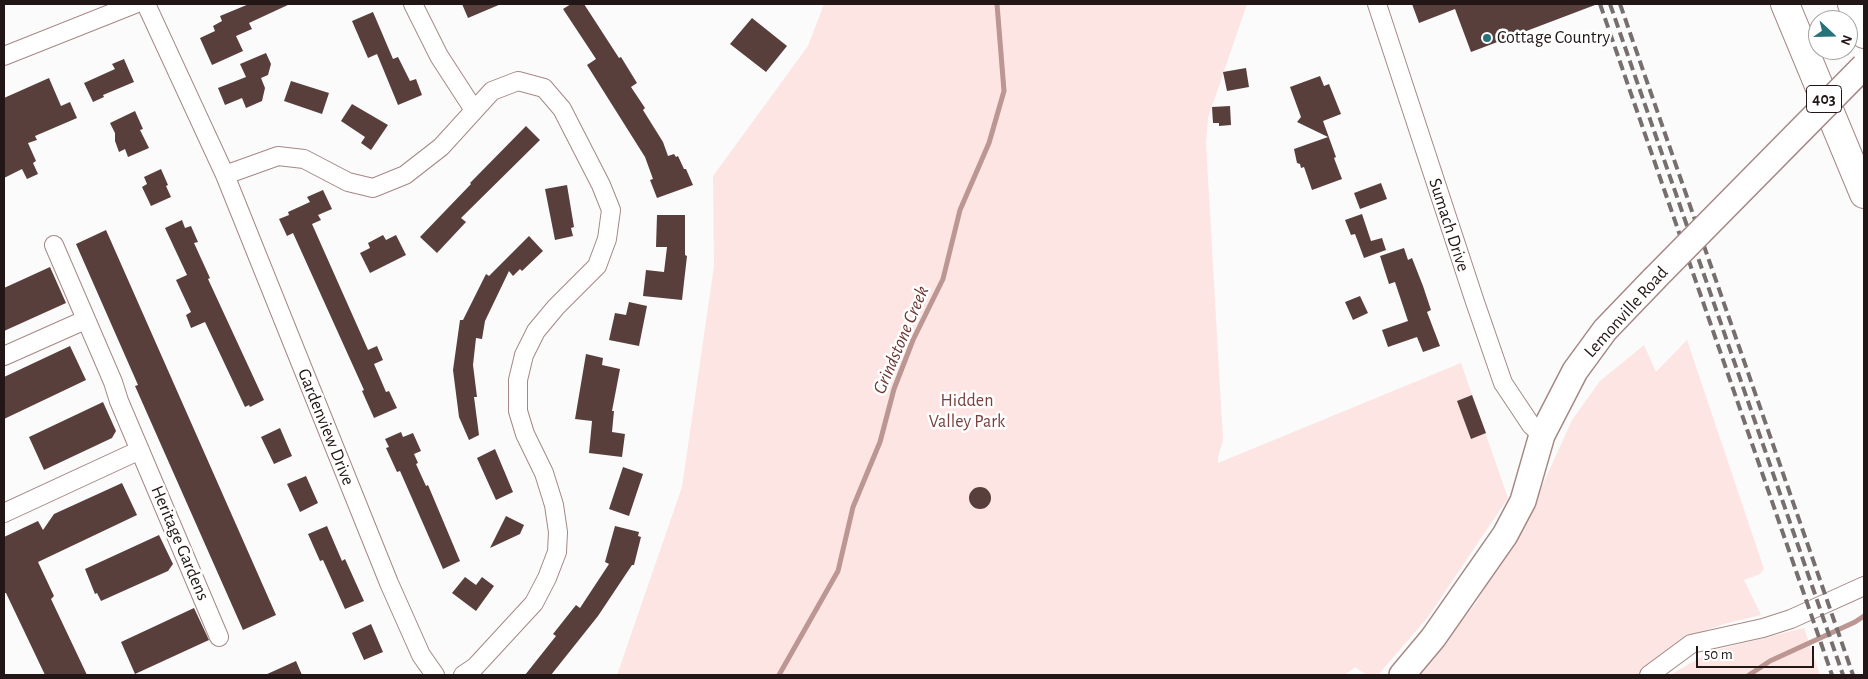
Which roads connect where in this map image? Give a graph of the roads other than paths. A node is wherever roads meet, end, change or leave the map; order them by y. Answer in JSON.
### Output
{"nodes":[{"id":1,"x":135,"y":4,"type":"edge"},
{"id":2,"x":146,"y":4,"type":"edge"},
{"id":3,"x":414,"y":4,"type":"edge"},
{"id":4,"x":1377,"y":4,"type":"edge"},
{"id":5,"x":1785,"y":4,"type":"edge"},
{"id":6,"x":1852,"y":4,"type":"edge"},
{"id":7,"x":1864,"y":34,"type":"edge"},
{"id":8,"x":4,"y":56,"type":"edge"},
{"id":9,"x":1864,"y":66,"type":"edge"},
{"id":10,"x":474,"y":110,"type":"junction"},
{"id":11,"x":225,"y":175,"type":"junction"},
{"id":12,"x":1864,"y":194,"type":"edge"},
{"id":13,"x":54,"y":246,"type":"dead end"},
{"id":14,"x":86,"y":320,"type":"junction"},
{"id":15,"x":4,"y":356,"type":"edge"},
{"id":16,"x":1542,"y":435,"type":"junction"},
{"id":17,"x":140,"y":450,"type":"junction"},
{"id":18,"x":4,"y":513,"type":"edge"},
{"id":19,"x":1864,"y":586,"type":"edge"},
{"id":20,"x":219,"y":637,"type":"dead end"},
{"id":21,"x":435,"y":675,"type":"edge"},
{"id":22,"x":463,"y":675,"type":"edge"},
{"id":23,"x":1402,"y":675,"type":"edge"},
{"id":24,"x":1649,"y":675,"type":"edge"}],
"edges":[{"from":1,"to":8,"type":"street"},
{"from":2,"to":11,"type":"street","name":"Gardenview Drive"},
{"from":3,"to":10,"type":"street"},
{"from":4,"to":16,"type":"street","name":"Sumach Drive"},
{"from":5,"to":12,"type":"highway","number":"403"},
{"from":6,"to":7,"type":"highway"},
{"from":9,"to":16,"type":"street","name":"Lemonville Road","bridge":true},
{"from":10,"to":11,"type":"street"},
{"from":10,"to":22,"type":"street"},
{"from":11,"to":21,"type":"street","name":"Gardenview Drive"},
{"from":13,"to":14,"type":"street","name":"Heritage Gardens"},
{"from":14,"to":15,"type":"street"},
{"from":14,"to":17,"type":"street","name":"Heritage Gardens"},
{"from":16,"to":23,"type":"street","name":"Lemonville Road"},
{"from":17,"to":18,"type":"street"},
{"from":17,"to":20,"type":"street","name":"Heritage Gardens"},
{"from":19,"to":24,"type":"street"}]}
